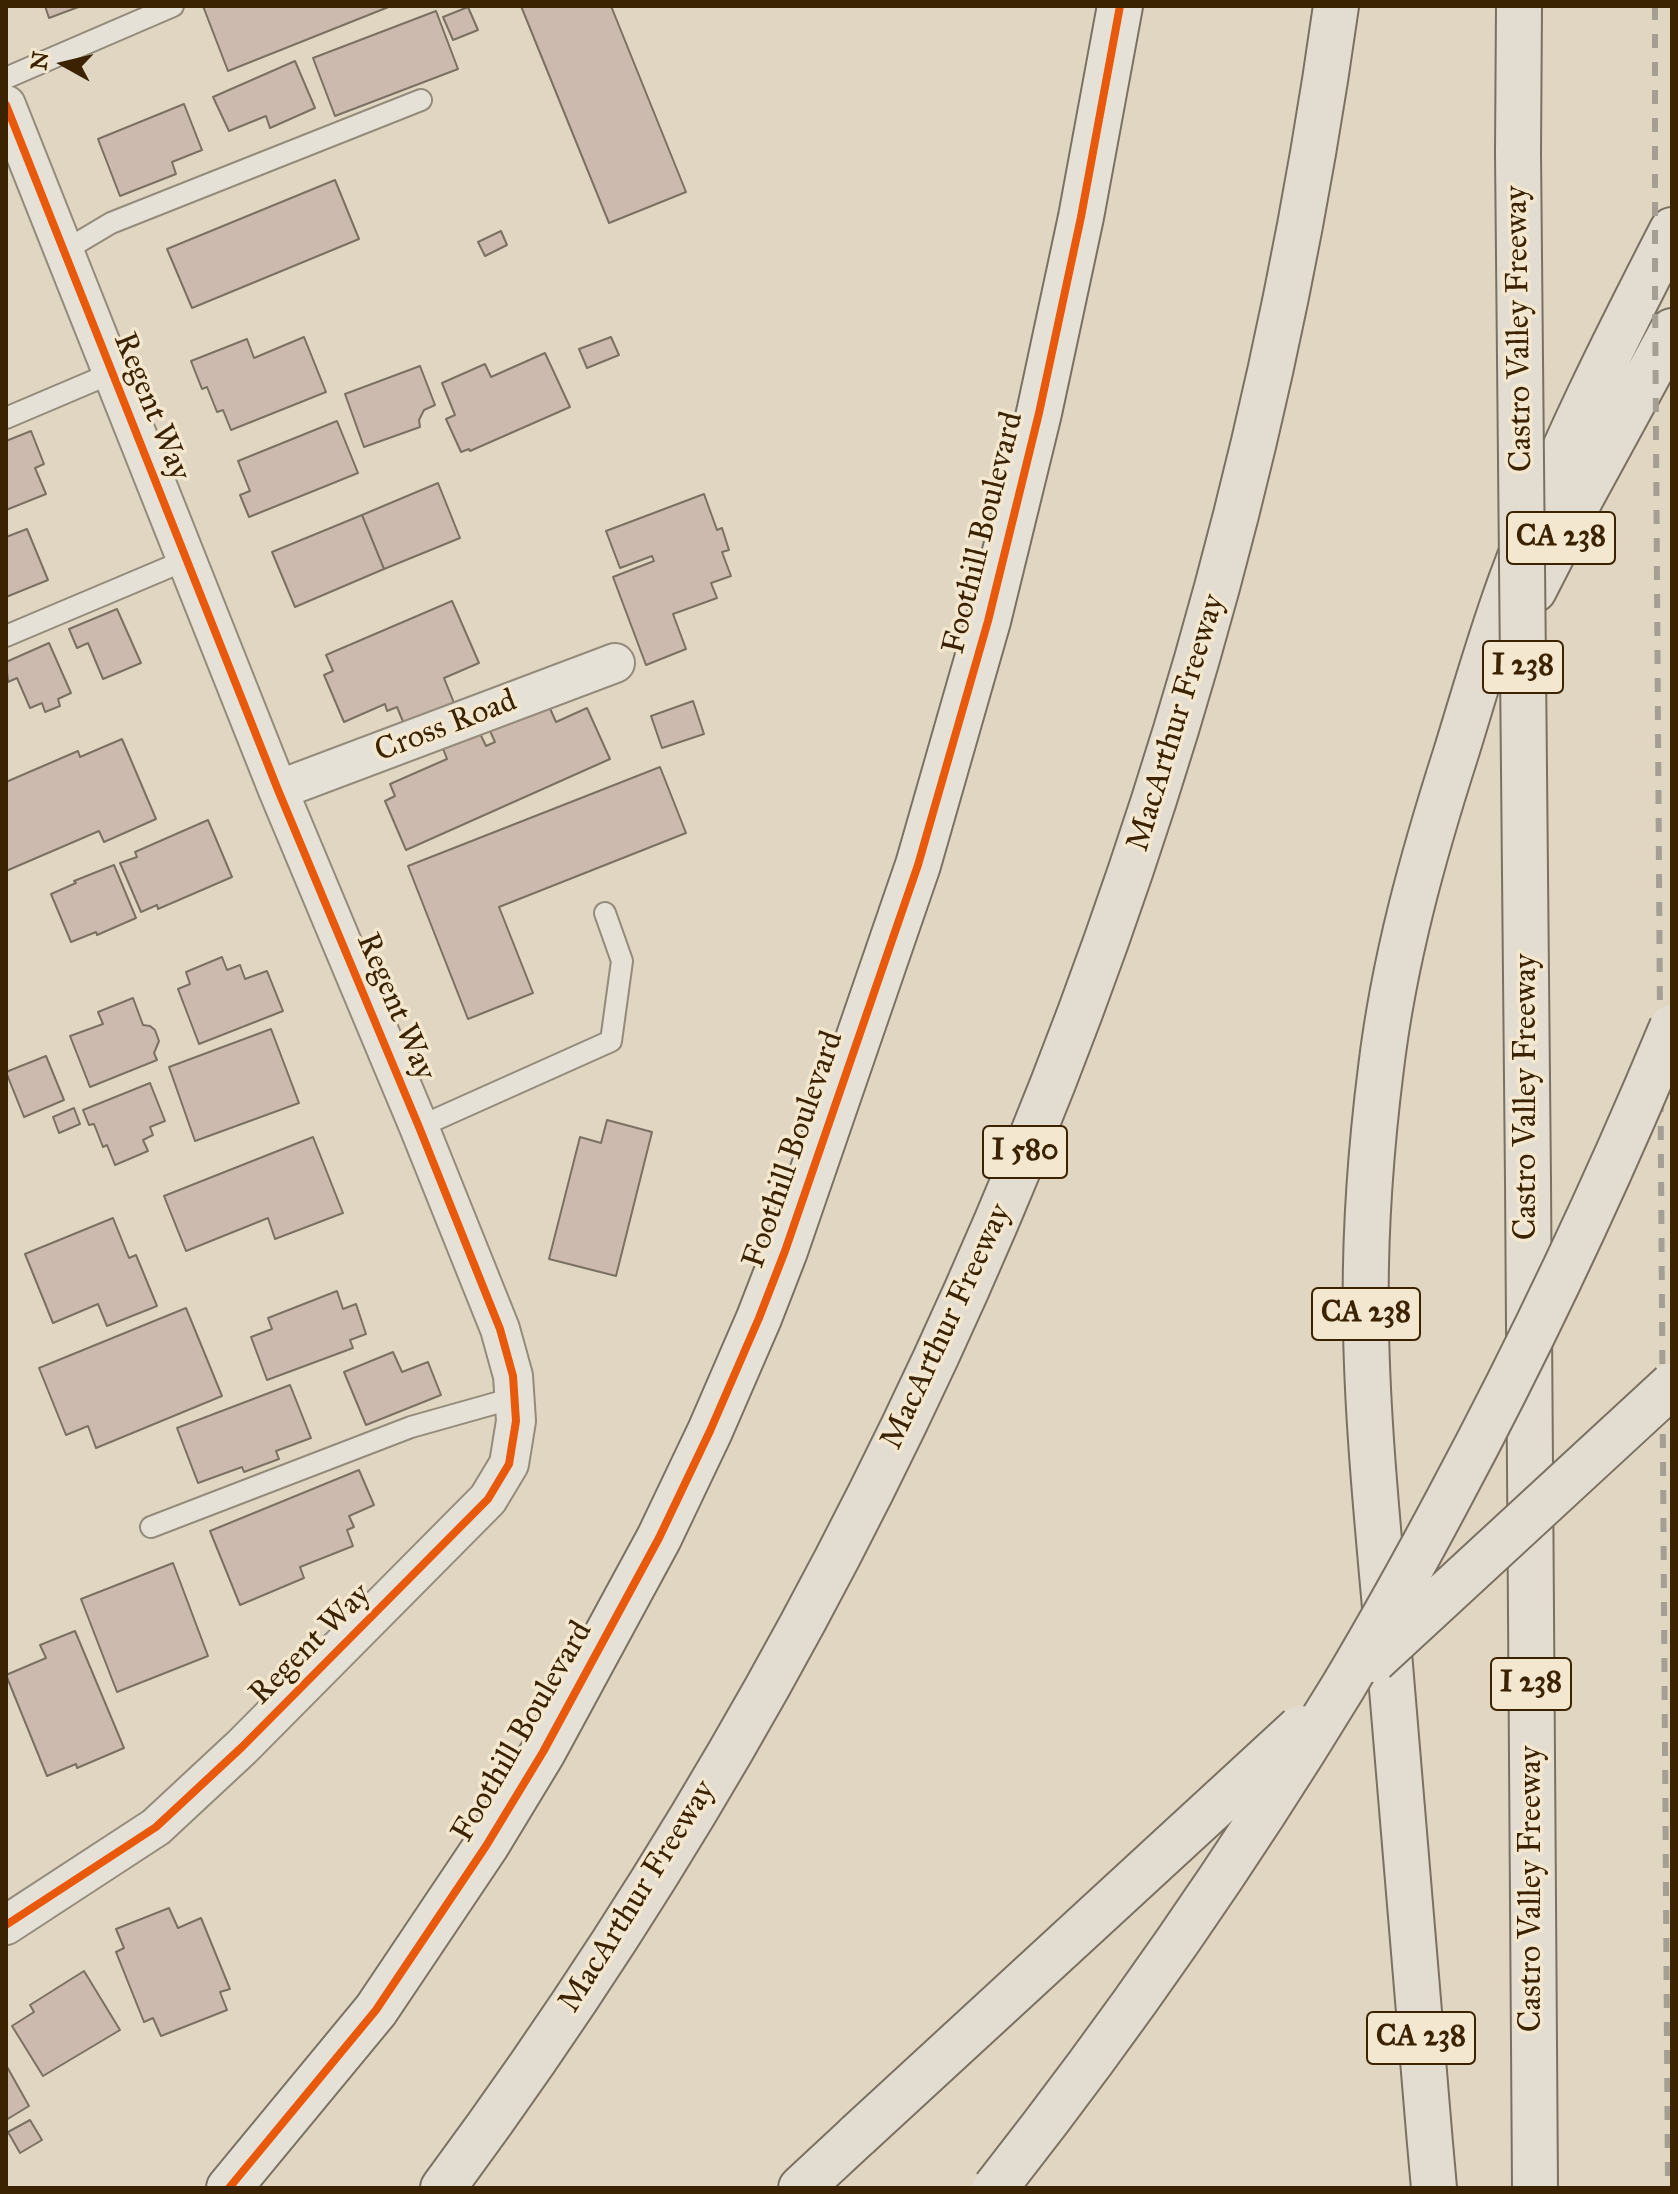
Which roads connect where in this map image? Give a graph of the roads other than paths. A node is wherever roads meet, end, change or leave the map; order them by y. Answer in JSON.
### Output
{"nodes":[{"id":1,"x":173,"y":6,"type":"edge"},
{"id":2,"x":1120,"y":6,"type":"edge"},
{"id":3,"x":1325,"y":6,"type":"edge"},
{"id":4,"x":1336,"y":6,"type":"edge"},
{"id":5,"x":1519,"y":6,"type":"edge"},
{"id":6,"x":6,"y":78,"type":"edge"},
{"id":7,"x":1325,"y":85,"type":"junction"},
{"id":8,"x":421,"y":100,"type":"dead end"},
{"id":9,"x":10,"y":129,"type":"edge"},
{"id":10,"x":1672,"y":230,"type":"edge"},
{"id":11,"x":64,"y":251,"type":"junction"},
{"id":12,"x":1672,"y":331,"type":"edge"},
{"id":13,"x":112,"y":373,"type":"junction"},
{"id":14,"x":6,"y":418,"type":"edge"},
{"id":15,"x":186,"y":560,"type":"junction"},
{"id":16,"x":6,"y":636,"type":"edge"},
{"id":17,"x":615,"y":663,"type":"dead end"},
{"id":18,"x":1457,"y":750,"type":"junction"},
{"id":19,"x":278,"y":790,"type":"junction"},
{"id":20,"x":605,"y":913,"type":"dead end"},
{"id":21,"x":1672,"y":1027,"type":"edge"},
{"id":22,"x":419,"y":1127,"type":"junction"},
{"id":23,"x":1672,"y":1385,"type":"edge"},
{"id":24,"x":514,"y":1398,"type":"junction"},
{"id":25,"x":151,"y":1527,"type":"dead end"},
{"id":26,"x":6,"y":1925,"type":"edge"},
{"id":27,"x":229,"y":2188,"type":"edge"},
{"id":28,"x":443,"y":2188,"type":"edge"},
{"id":29,"x":801,"y":2188,"type":"edge"},
{"id":30,"x":995,"y":2188,"type":"edge"},
{"id":31,"x":1434,"y":2188,"type":"edge"},
{"id":32,"x":1535,"y":2188,"type":"edge"}],
"edges":[{"from":1,"to":6,"type":"lane"},
{"from":2,"to":27,"type":"main road","name":"Foothill Boulevard"},
{"from":3,"to":7,"type":"highway"},
{"from":4,"to":7,"type":"highway","name":"MacArthur Freeway","number":"I 580"},
{"from":5,"to":32,"type":"highway","name":"Castro Valley Freeway","number":"I 238","bridge":true},
{"from":7,"to":28,"type":"highway","name":"MacArthur Freeway","number":"I 580"},
{"from":8,"to":11,"type":"lane"},
{"from":9,"to":11,"type":"street","name":"Regent Way"},
{"from":10,"to":18,"type":"highway"},
{"from":11,"to":13,"type":"street","name":"Regent Way"},
{"from":12,"to":18,"type":"highway","number":"CA 238"},
{"from":13,"to":14,"type":"lane"},
{"from":13,"to":15,"type":"street","name":"Regent Way"},
{"from":15,"to":16,"type":"lane"},
{"from":15,"to":19,"type":"street","name":"Regent Way"},
{"from":17,"to":19,"type":"street","name":"Cross Road"},
{"from":18,"to":31,"type":"highway","number":"CA 238"},
{"from":19,"to":22,"type":"street","name":"Regent Way"},
{"from":20,"to":22,"type":"lane"},
{"from":21,"to":30,"type":"highway","bridge":true},
{"from":22,"to":24,"type":"street","name":"Regent Way"},
{"from":23,"to":29,"type":"highway","bridge":true},
{"from":24,"to":25,"type":"lane"},
{"from":24,"to":26,"type":"street","name":"Regent Way"}]}
